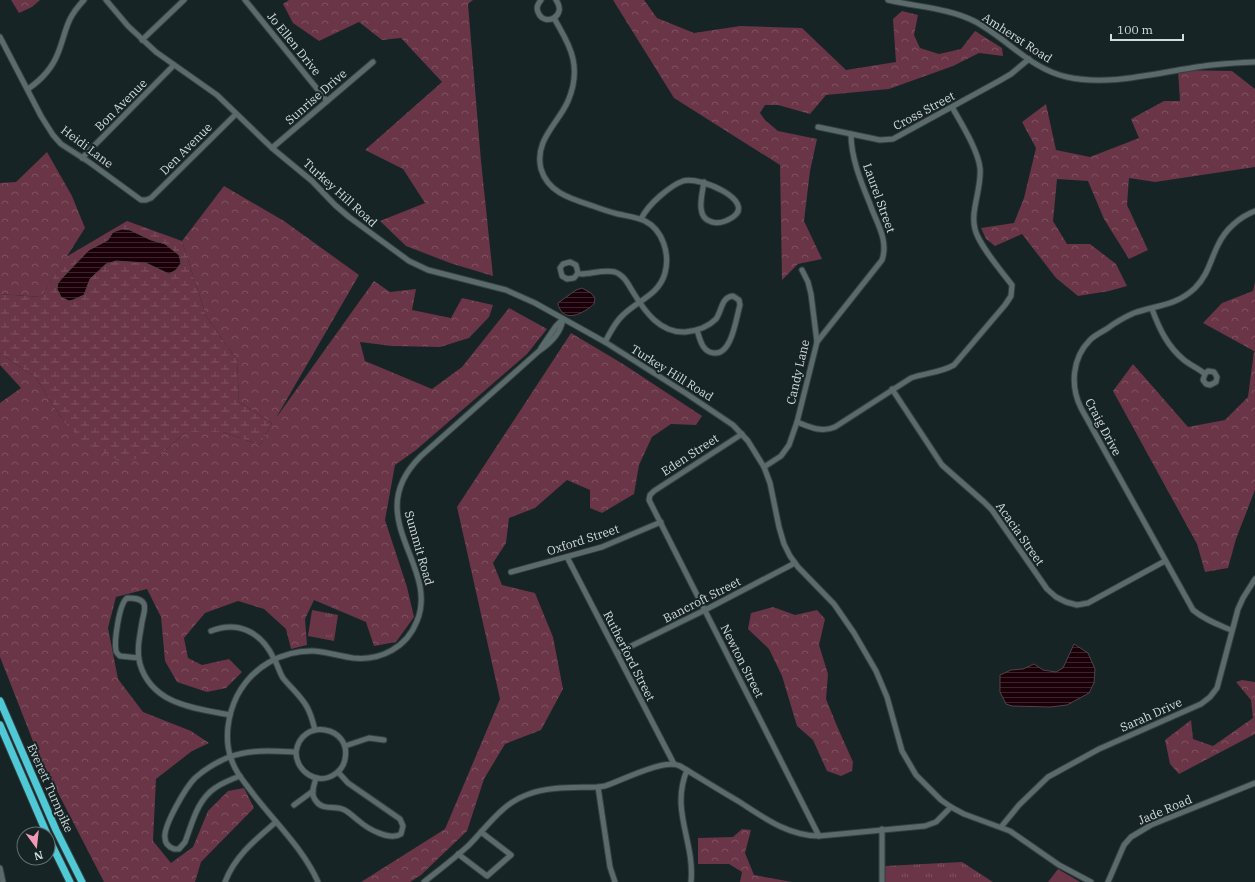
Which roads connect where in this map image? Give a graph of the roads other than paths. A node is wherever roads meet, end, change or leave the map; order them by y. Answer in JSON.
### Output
{"nodes":[{"id":1,"x":84,"y":0,"type":"edge"},
{"id":2,"x":106,"y":0,"type":"edge"},
{"id":3,"x":184,"y":0,"type":"edge"},
{"id":4,"x":246,"y":0,"type":"edge"},
{"id":5,"x":541,"y":0,"type":"edge"},
{"id":6,"x":556,"y":0,"type":"edge"},
{"id":7,"x":888,"y":0,"type":"edge"},
{"id":8,"x":554,"y":18,"type":"junction"},
{"id":9,"x":0,"y":37,"type":"edge"},
{"id":10,"x":142,"y":40,"type":"junction"},
{"id":11,"x":1029,"y":59,"type":"junction"},
{"id":12,"x":373,"y":62,"type":"dead end"},
{"id":13,"x":1255,"y":62,"type":"edge"},
{"id":14,"x":174,"y":65,"type":"junction"},
{"id":15,"x":28,"y":89,"type":"junction"},
{"id":16,"x":327,"y":101,"type":"junction"},
{"id":17,"x":952,"y":107,"type":"junction"},
{"id":18,"x":236,"y":114,"type":"junction"},
{"id":19,"x":818,"y":127,"type":"dead end"},
{"id":20,"x":851,"y":134,"type":"junction"},
{"id":21,"x":272,"y":148,"type":"junction"},
{"id":22,"x":82,"y":158,"type":"junction"},
{"id":23,"x":704,"y":182,"type":"junction"},
{"id":24,"x":151,"y":198,"type":"joint"},
{"id":25,"x":1255,"y":211,"type":"edge"},
{"id":26,"x":641,"y":219,"type":"junction"},
{"id":27,"x":802,"y":270,"type":"dead end"},
{"id":28,"x":578,"y":273,"type":"dead end"},
{"id":29,"x":639,"y":303,"type":"junction"},
{"id":30,"x":1152,"y":308,"type":"junction"},
{"id":31,"x":563,"y":319,"type":"junction"},
{"id":32,"x":697,"y":330,"type":"junction"},
{"id":33,"x":605,"y":342,"type":"junction"},
{"id":34,"x":818,"y":342,"type":"junction"},
{"id":35,"x":1205,"y":374,"type":"dead end"},
{"id":36,"x":892,"y":389,"type":"junction"},
{"id":37,"x":796,"y":422,"type":"junction"},
{"id":38,"x":742,"y":434,"type":"junction"},
{"id":39,"x":764,"y":466,"type":"junction"},
{"id":40,"x":650,"y":495,"type":"joint"},
{"id":41,"x":661,"y":522,"type":"junction"},
{"id":42,"x":567,"y":557,"type":"junction"},
{"id":43,"x":1165,"y":561,"type":"junction"},
{"id":44,"x":795,"y":562,"type":"junction"},
{"id":45,"x":511,"y":572,"type":"dead end"},
{"id":46,"x":1255,"y":579,"type":"edge"},
{"id":47,"x":705,"y":610,"type":"junction"},
{"id":48,"x":1231,"y":630,"type":"junction"},
{"id":49,"x":211,"y":631,"type":"dead end"},
{"id":50,"x":617,"y":653,"type":"junction"},
{"id":51,"x":139,"y":658,"type":"junction"},
{"id":52,"x":274,"y":659,"type":"junction"},
{"id":53,"x":0,"y":701,"type":"edge"},
{"id":54,"x":230,"y":715,"type":"junction"},
{"id":55,"x":0,"y":726,"type":"edge"},
{"id":56,"x":315,"y":730,"type":"junction"},
{"id":57,"x":384,"y":740,"type":"dead end"},
{"id":58,"x":345,"y":746,"type":"junction"},
{"id":59,"x":296,"y":752,"type":"junction"},
{"id":60,"x":230,"y":757,"type":"junction"},
{"id":61,"x":674,"y":764,"type":"junction"},
{"id":62,"x":686,"y":770,"type":"junction"},
{"id":63,"x":338,"y":772,"type":"junction"},
{"id":64,"x":240,"y":776,"type":"junction"},
{"id":65,"x":316,"y":778,"type":"junction"},
{"id":66,"x":1255,"y":783,"type":"edge"},
{"id":67,"x":598,"y":787,"type":"junction"},
{"id":68,"x":313,"y":791,"type":"junction"},
{"id":69,"x":294,"y":805,"type":"dead end"},
{"id":70,"x":951,"y":807,"type":"junction"},
{"id":71,"x":276,"y":822,"type":"junction"},
{"id":72,"x":44,"y":826,"type":"edge"},
{"id":73,"x":1001,"y":827,"type":"junction"},
{"id":74,"x":882,"y":829,"type":"junction"},
{"id":75,"x":480,"y":832,"type":"junction"},
{"id":76,"x":819,"y":836,"type":"junction"},
{"id":77,"x":56,"y":853,"type":"edge"},
{"id":78,"x":458,"y":854,"type":"junction"},
{"id":79,"x":0,"y":868,"type":"edge"},
{"id":80,"x":3,"y":882,"type":"edge"},
{"id":81,"x":70,"y":882,"type":"edge"},
{"id":82,"x":82,"y":882,"type":"edge"},
{"id":83,"x":225,"y":882,"type":"edge"},
{"id":84,"x":318,"y":882,"type":"edge"},
{"id":85,"x":424,"y":882,"type":"edge"},
{"id":86,"x":615,"y":882,"type":"edge"},
{"id":87,"x":691,"y":882,"type":"edge"},
{"id":88,"x":882,"y":882,"type":"edge"},
{"id":89,"x":1090,"y":882,"type":"edge"},
{"id":90,"x":1108,"y":882,"type":"edge"}],
"edges":[{"from":1,"to":15,"type":"street"},
{"from":2,"to":10,"type":"street","name":"Turkey Hill Road"},
{"from":3,"to":10,"type":"street"},
{"from":4,"to":16,"type":"street","name":"Jo Ellen Drive"},
{"from":5,"to":8,"type":"street"},
{"from":6,"to":8,"type":"street"},
{"from":7,"to":11,"type":"street","name":"Amherst Road"},
{"from":8,"to":26,"type":"street"},
{"from":9,"to":15,"type":"street","name":"Heidi Lane"},
{"from":10,"to":14,"type":"street","name":"Turkey Hill Road"},
{"from":11,"to":13,"type":"street","name":"Amherst Road"},
{"from":11,"to":17,"type":"street","name":"Cross Street"},
{"from":12,"to":16,"type":"street","name":"Sunrise Drive"},
{"from":14,"to":18,"type":"street","name":"Turkey Hill Road"},
{"from":14,"to":22,"type":"street","name":"Bon Avenue"},
{"from":15,"to":22,"type":"street","name":"Heidi Lane"},
{"from":16,"to":21,"type":"street","name":"Sunrise Drive"},
{"from":17,"to":20,"type":"street","name":"Cross Street"},
{"from":17,"to":36,"type":"street"},
{"from":18,"to":21,"type":"street","name":"Turkey Hill Road"},
{"from":18,"to":24,"type":"street","name":"Den Avenue"},
{"from":19,"to":20,"type":"street","name":"Cross Street"},
{"from":20,"to":34,"type":"street","name":"Laurel Street"},
{"from":21,"to":31,"type":"street","name":"Turkey Hill Road"},
{"from":22,"to":24,"type":"street","name":"Heidi Lane"},
{"from":23,"to":23,"type":"street"},
{"from":23,"to":26,"type":"street"},
{"from":25,"to":30,"type":"street","name":"Craig Drive"},
{"from":26,"to":29,"type":"street"},
{"from":27,"to":34,"type":"street","name":"Candy Lane"},
{"from":28,"to":29,"type":"street"},
{"from":29,"to":32,"type":"street"},
{"from":29,"to":33,"type":"street"},
{"from":30,"to":35,"type":"street"},
{"from":30,"to":43,"type":"street","name":"Craig Drive"},
{"from":31,"to":33,"type":"street","name":"Turkey Hill Road"},
{"from":31,"to":52,"type":"street","name":"Summit Road"},
{"from":32,"to":32,"type":"street"},
{"from":33,"to":38,"type":"street","name":"Turkey Hill Road"},
{"from":34,"to":37,"type":"street","name":"Candy Lane"},
{"from":36,"to":37,"type":"street"},
{"from":36,"to":43,"type":"street","name":"Acacia Street"},
{"from":37,"to":39,"type":"street","name":"Candy Lane"},
{"from":38,"to":39,"type":"street","name":"Turkey Hill Road"},
{"from":38,"to":40,"type":"street","name":"Eden Street"},
{"from":39,"to":44,"type":"street","name":"Turkey Hill Road"},
{"from":40,"to":41,"type":"street","name":"Newton Street"},
{"from":41,"to":42,"type":"street","name":"Oxford Street"},
{"from":41,"to":47,"type":"street","name":"Newton Street"},
{"from":42,"to":45,"type":"street","name":"Oxford Street"},
{"from":42,"to":50,"type":"street","name":"Rutherford Street"},
{"from":43,"to":48,"type":"street","name":"Craig Drive"},
{"from":44,"to":47,"type":"street","name":"Bancroft Street"},
{"from":44,"to":70,"type":"street","name":"Turkey Hill Road"},
{"from":46,"to":48,"type":"street","name":"Sarah Drive"},
{"from":47,"to":50,"type":"street","name":"Bancroft Street"},
{"from":47,"to":76,"type":"street","name":"Newton Street"},
{"from":48,"to":73,"type":"street","name":"Sarah Drive"},
{"from":49,"to":52,"type":"street"},
{"from":50,"to":61,"type":"street","name":"Rutherford Street"},
{"from":51,"to":51,"type":"street"},
{"from":51,"to":54,"type":"street"},
{"from":52,"to":54,"type":"street","name":"Summit Road"},
{"from":52,"to":56,"type":"street"},
{"from":53,"to":82,"type":"highway","name":"Everett Turnpike"},
{"from":54,"to":60,"type":"street","name":"Summit Road"},
{"from":55,"to":72,"type":"highway","name":"Everett Turnpike"},
{"from":56,"to":58,"type":"street"},
{"from":56,"to":59,"type":"street"},
{"from":57,"to":58,"type":"street"},
{"from":58,"to":63,"type":"street"},
{"from":59,"to":60,"type":"street"},
{"from":59,"to":65,"type":"street"},
{"from":60,"to":64,"type":"street","name":"Summit Road"},
{"from":60,"to":64,"type":"street"},
{"from":61,"to":62,"type":"street"},
{"from":61,"to":67,"type":"street"},
{"from":62,"to":76,"type":"street"},
{"from":62,"to":87,"type":"street"},
{"from":63,"to":65,"type":"street"},
{"from":63,"to":68,"type":"street"},
{"from":64,"to":71,"type":"street","name":"Summit Road"},
{"from":65,"to":68,"type":"street"},
{"from":66,"to":90,"type":"street","name":"Jade Road"},
{"from":67,"to":75,"type":"street"},
{"from":67,"to":86,"type":"street"},
{"from":68,"to":69,"type":"street"},
{"from":70,"to":73,"type":"street","name":"Turkey Hill Road"},
{"from":70,"to":74,"type":"street"},
{"from":71,"to":83,"type":"street"},
{"from":71,"to":84,"type":"street","name":"Summit Road"},
{"from":73,"to":89,"type":"street","name":"Turkey Hill Road"},
{"from":74,"to":76,"type":"street"},
{"from":74,"to":88,"type":"street"},
{"from":75,"to":78,"type":"street"},
{"from":75,"to":78,"type":"street"},
{"from":77,"to":81,"type":"highway","name":"Everett Turnpike"},
{"from":78,"to":85,"type":"street"},
{"from":79,"to":80,"type":"street"}]}
